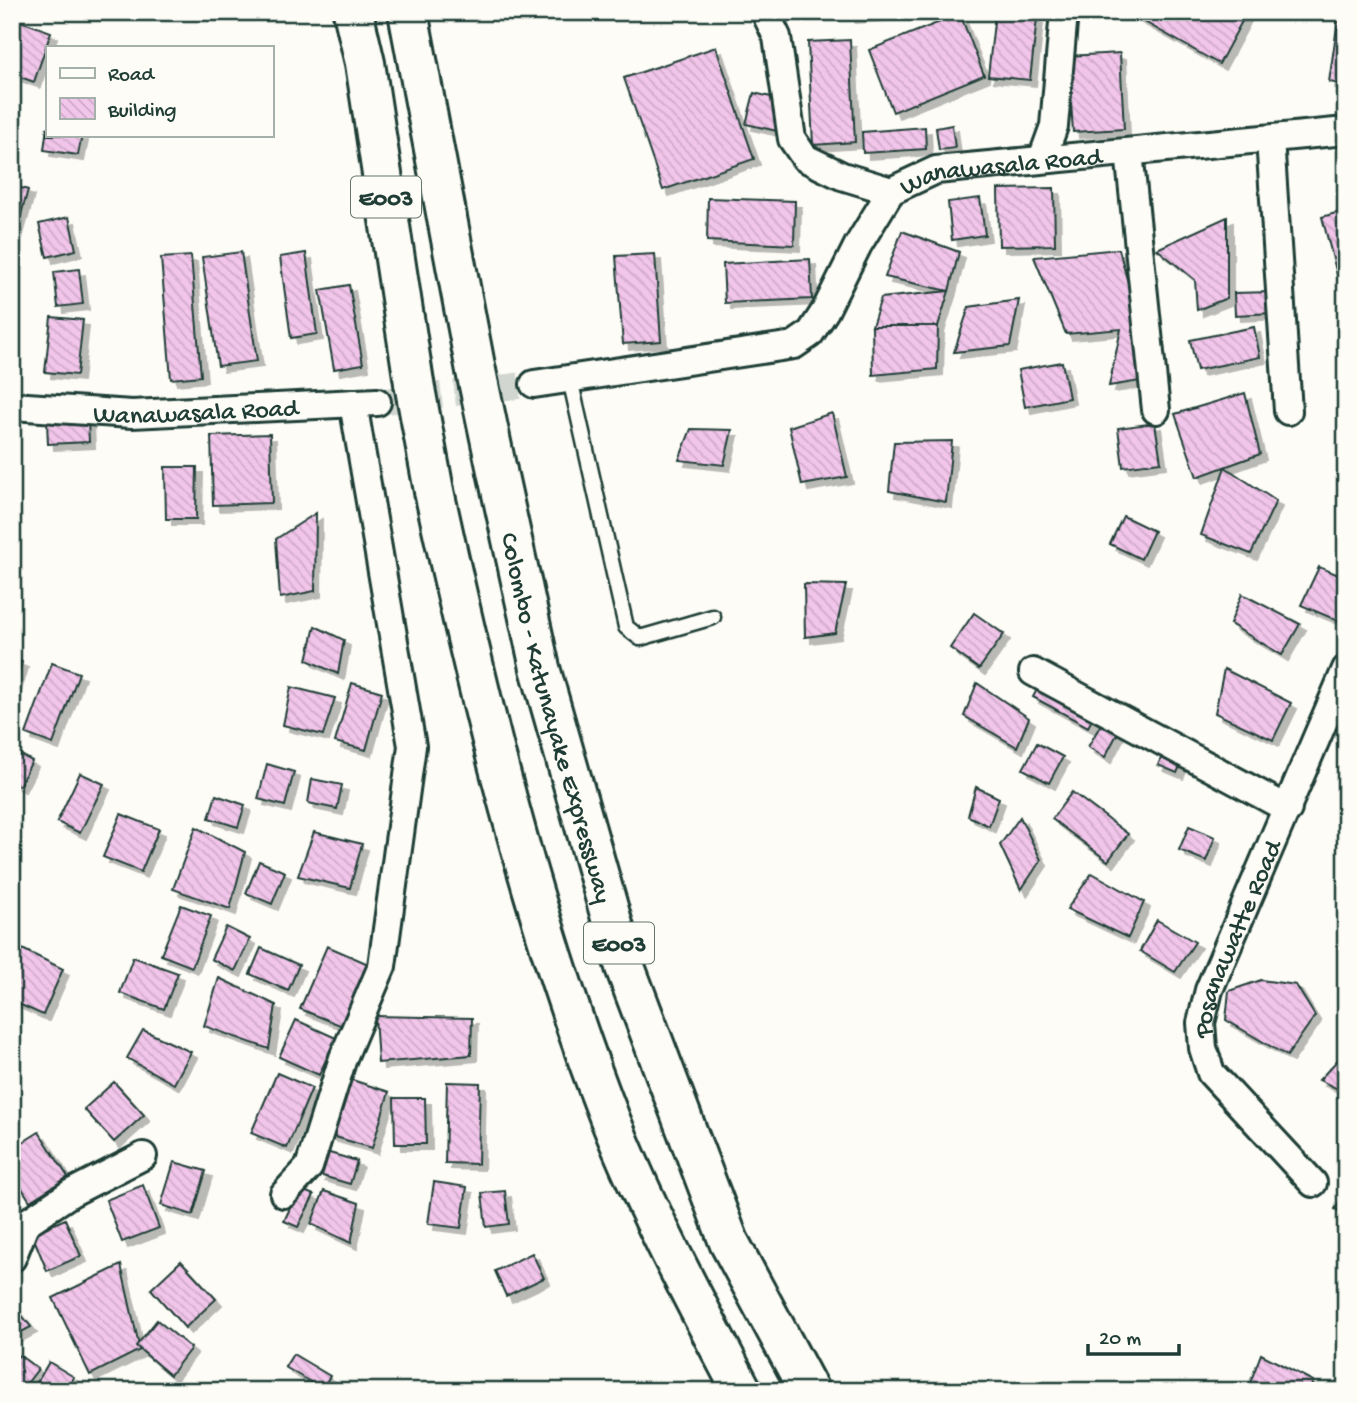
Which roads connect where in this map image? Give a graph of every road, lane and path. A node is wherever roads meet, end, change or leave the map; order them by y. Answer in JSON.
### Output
{"nodes":[{"id":1,"x":353,"y":12,"type":"edge"},
{"id":2,"x":408,"y":12,"type":"edge"},
{"id":3,"x":765,"y":12,"type":"edge"},
{"id":4,"x":1063,"y":12,"type":"edge"},
{"id":5,"x":1346,"y":131,"type":"edge"},
{"id":6,"x":1270,"y":139,"type":"junction"},
{"id":7,"x":1129,"y":152,"type":"junction"},
{"id":8,"x":1042,"y":159,"type":"junction"},
{"id":9,"x":891,"y":191,"type":"junction"},
{"id":10,"x":570,"y":379,"type":"junction"},
{"id":11,"x":534,"y":384,"type":"tunnel mouth"},
{"id":12,"x":12,"y":406,"type":"edge"},
{"id":13,"x":1156,"y":410,"type":"dead end"},
{"id":14,"x":1288,"y":411,"type":"dead end"},
{"id":15,"x":713,"y":617,"type":"dead end"},
{"id":16,"x":1346,"y":669,"type":"edge"},
{"id":17,"x":1032,"y":672,"type":"dead end"},
{"id":18,"x":1288,"y":809,"type":"junction"},
{"id":19,"x":143,"y":1156,"type":"dead end"},
{"id":20,"x":1313,"y":1183,"type":"dead end"},
{"id":21,"x":284,"y":1194,"type":"dead end"},
{"id":22,"x":12,"y":1258,"type":"edge"},
{"id":23,"x":741,"y":1391,"type":"edge"},
{"id":24,"x":809,"y":1391,"type":"edge"}],
"edges":[{"from":1,"to":23,"type":"highway","number":"E003","bridge":true},
{"from":2,"to":24,"type":"highway","name":"Colombo - Katunayake Expressway","number":"E003","bridge":true},
{"from":3,"to":9,"type":"street"},
{"from":4,"to":8,"type":"street"},
{"from":5,"to":6,"type":"street","name":"Wanawasala Road"},
{"from":6,"to":7,"type":"street","name":"Wanawasala Road"},
{"from":6,"to":14,"type":"street"},
{"from":7,"to":8,"type":"street","name":"Wanawasala Road"},
{"from":7,"to":13,"type":"street"},
{"from":8,"to":9,"type":"street","name":"Wanawasala Road"},
{"from":9,"to":10,"type":"street","name":"Wanawasala Road"},
{"from":10,"to":11,"type":"street","name":"Wanawasala Road"},
{"from":10,"to":15,"type":"lane"},
{"from":12,"to":21,"type":"street","name":"Wanawasala Road"},
{"from":16,"to":18,"type":"street","name":"Posanawatte Road"},
{"from":17,"to":18,"type":"street"},
{"from":18,"to":20,"type":"street","name":"Posanawatte Road"},
{"from":19,"to":22,"type":"street"}]}
